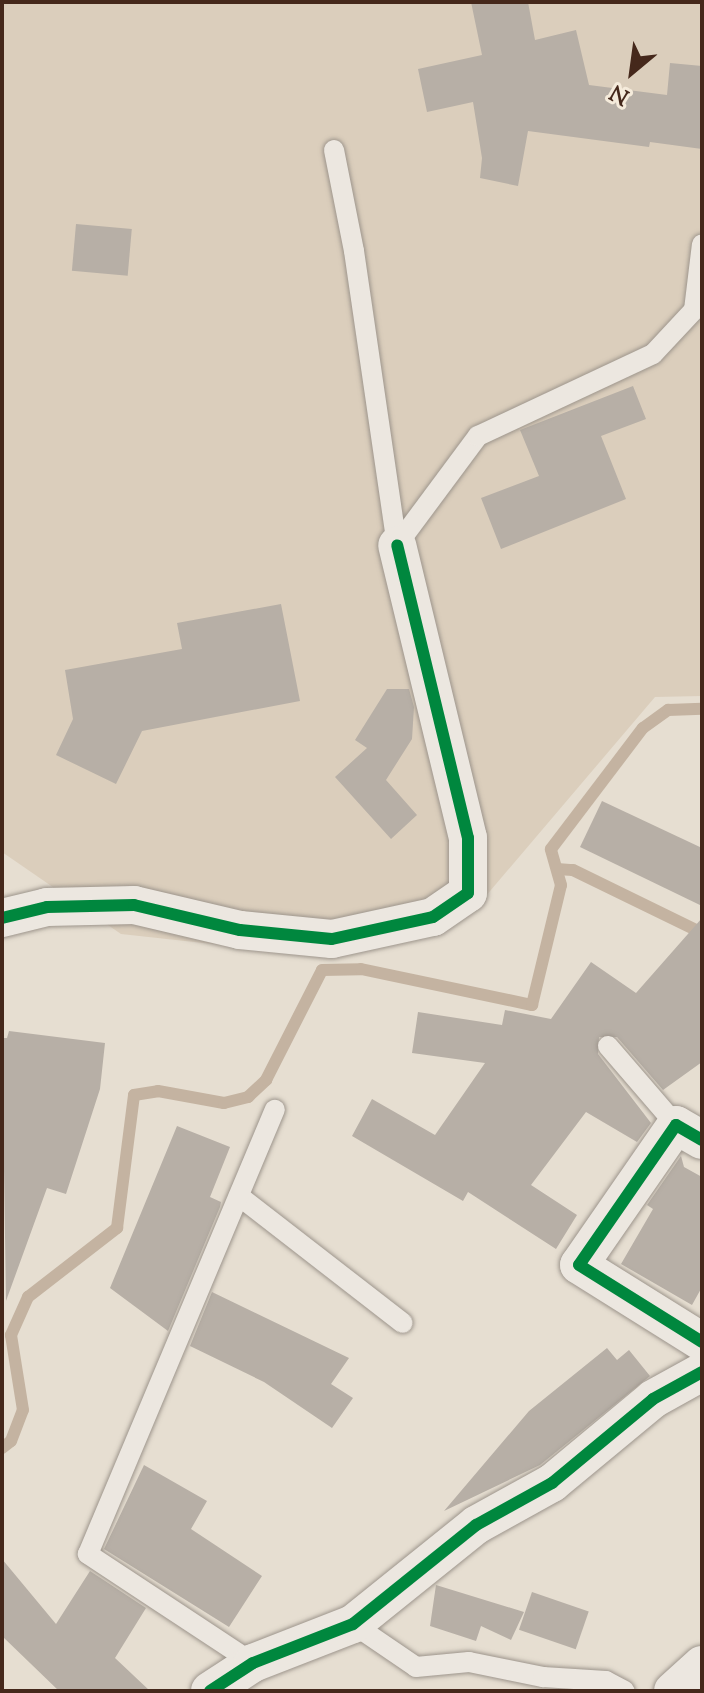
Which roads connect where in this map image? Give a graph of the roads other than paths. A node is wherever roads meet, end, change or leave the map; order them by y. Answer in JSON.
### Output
{"nodes":[{"id":1,"x":334,"y":150,"type":"dead end"},
{"id":2,"x":702,"y":244,"type":"edge"},
{"id":3,"x":397,"y":545,"type":"junction"},
{"id":4,"x":2,"y":918,"type":"edge"},
{"id":5,"x":608,"y":1046,"type":"dead end"},
{"id":6,"x":275,"y":1110,"type":"dead end"},
{"id":7,"x":689,"y":1132,"type":"edge"},
{"id":8,"x":239,"y":1196,"type":"junction"},
{"id":9,"x":403,"y":1323,"type":"dead end"},
{"id":10,"x":702,"y":1342,"type":"edge"},
{"id":11,"x":702,"y":1372,"type":"edge"},
{"id":12,"x":353,"y":1624,"type":"junction"},
{"id":13,"x":253,"y":1663,"type":"junction"},
{"id":14,"x":702,"y":1665,"type":"edge"},
{"id":15,"x":210,"y":1691,"type":"edge"},
{"id":16,"x":625,"y":1691,"type":"edge"},
{"id":17,"x":673,"y":1691,"type":"edge"}],
"edges":[{"from":1,"to":3,"type":"lane"},
{"from":2,"to":3,"type":"lane"},
{"from":3,"to":4,"type":"street"},
{"from":5,"to":7,"type":"lane"},
{"from":6,"to":8,"type":"lane"},
{"from":7,"to":10,"type":"street"},
{"from":8,"to":9,"type":"lane"},
{"from":8,"to":13,"type":"lane"},
{"from":11,"to":12,"type":"street"},
{"from":12,"to":13,"type":"street"},
{"from":12,"to":16,"type":"lane"},
{"from":13,"to":15,"type":"street"},
{"from":14,"to":17,"type":"street"}]}
